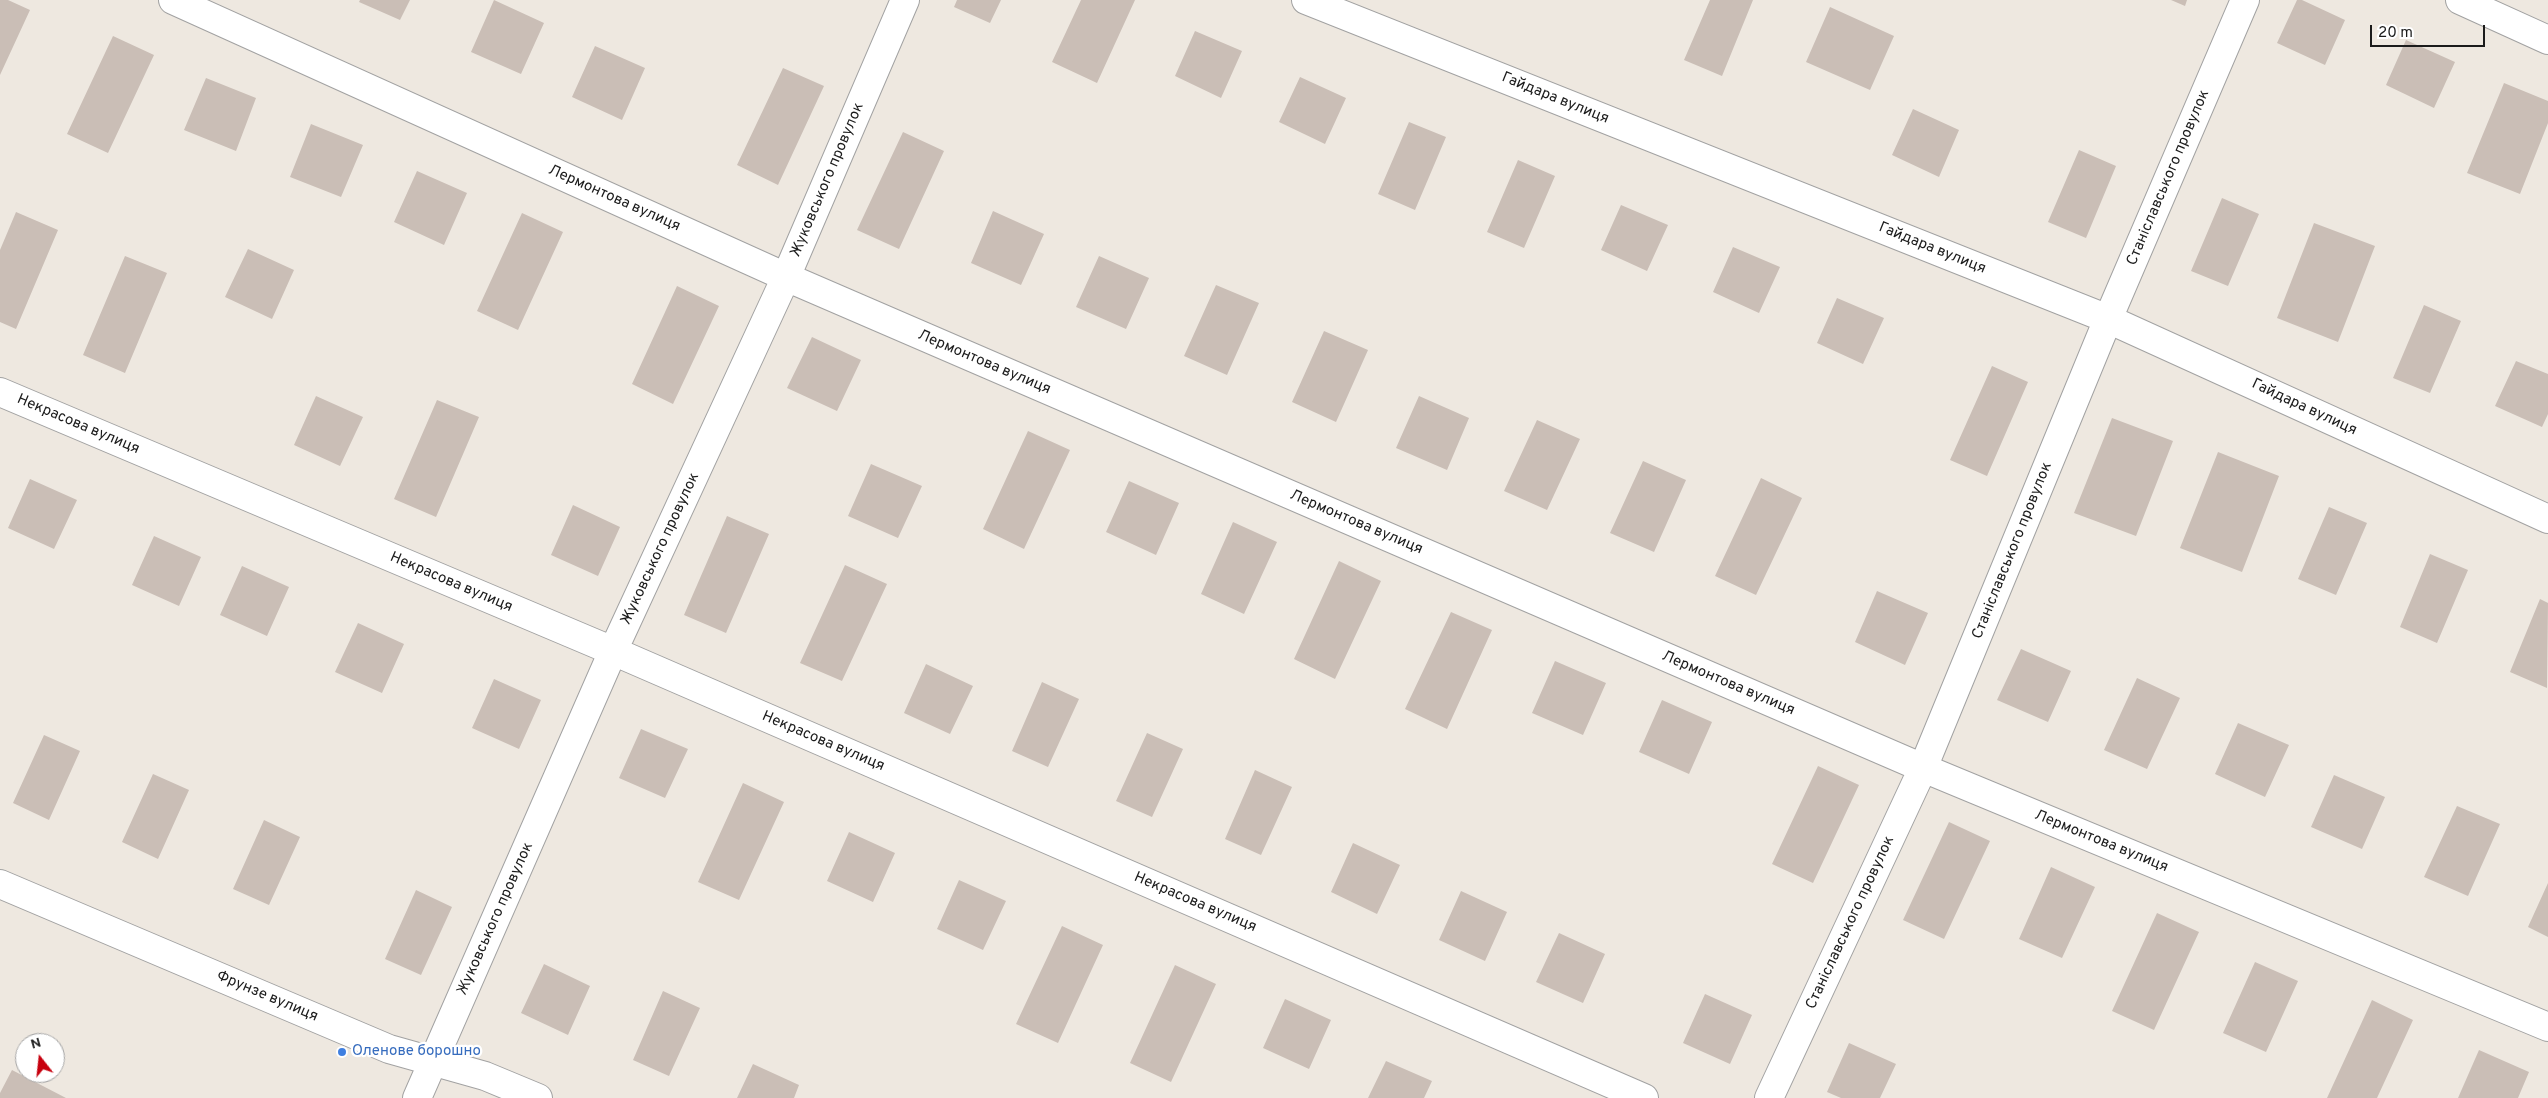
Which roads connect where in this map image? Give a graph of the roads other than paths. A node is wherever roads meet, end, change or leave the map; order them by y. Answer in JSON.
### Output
{"nodes":[{"id":1,"x":173,"y":0,"type":"edge"},
{"id":2,"x":905,"y":0,"type":"edge"},
{"id":3,"x":1306,"y":0,"type":"edge"},
{"id":4,"x":2246,"y":0,"type":"edge"},
{"id":5,"x":2460,"y":0,"type":"edge"},
{"id":6,"x":2548,"y":40,"type":"edge"},
{"id":7,"x":786,"y":277,"type":"junction"},
{"id":8,"x":2108,"y":319,"type":"junction"},
{"id":9,"x":0,"y":392,"type":"edge"},
{"id":10,"x":2548,"y":519,"type":"edge"},
{"id":11,"x":613,"y":651,"type":"junction"},
{"id":12,"x":1923,"y":768,"type":"junction"},
{"id":13,"x":0,"y":884,"type":"edge"},
{"id":14,"x":2548,"y":1027,"type":"edge"},
{"id":15,"x":434,"y":1060,"type":"junction"},
{"id":16,"x":417,"y":1098,"type":"edge"},
{"id":17,"x":538,"y":1098,"type":"edge"},
{"id":18,"x":1644,"y":1098,"type":"edge"},
{"id":19,"x":1769,"y":1098,"type":"edge"}],
"edges":[{"from":1,"to":7,"type":"street","name":"Лермонтова вулиця"},
{"from":2,"to":7,"type":"street","name":"Жуковського провулок"},
{"from":3,"to":8,"type":"street","name":"Гайдара вулиця"},
{"from":4,"to":8,"type":"street","name":"Станіславського провулок"},
{"from":5,"to":6,"type":"street"},
{"from":7,"to":11,"type":"street","name":"Жуковського провулок"},
{"from":7,"to":12,"type":"street","name":"Лермонтова вулиця"},
{"from":8,"to":10,"type":"street","name":"Гайдара вулиця"},
{"from":8,"to":12,"type":"street","name":"Станіславського провулок"},
{"from":9,"to":11,"type":"street","name":"Некрасова вулиця"},
{"from":11,"to":15,"type":"street","name":"Жуковського провулок"},
{"from":11,"to":18,"type":"street","name":"Некрасова вулиця"},
{"from":12,"to":14,"type":"street","name":"Лермонтова вулиця"},
{"from":12,"to":19,"type":"street","name":"Станіславського провулок"},
{"from":13,"to":15,"type":"street","name":"Фрунзе вулиця"},
{"from":15,"to":16,"type":"street","name":"Жуковського провулок"},
{"from":15,"to":17,"type":"street","name":"Фрунзе вулиця"}]}
